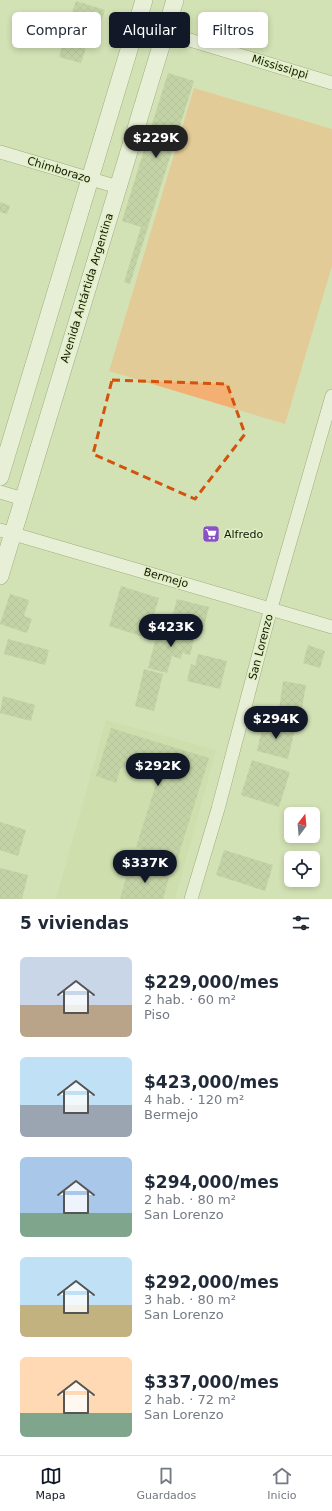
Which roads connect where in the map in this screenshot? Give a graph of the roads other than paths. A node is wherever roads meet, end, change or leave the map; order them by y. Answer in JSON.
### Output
{"nodes":[{"id":1,"x":144,"y":0,"type":"edge"},
{"id":2,"x":174,"y":0,"type":"edge"},
{"id":3,"x":140,"y":12,"type":"edge"},
{"id":4,"x":171,"y":12,"type":"edge"},
{"id":5,"x":190,"y":40,"type":"edge"},
{"id":6,"x":130,"y":48,"type":"edge"},
{"id":7,"x":160,"y":48,"type":"edge"},
{"id":8,"x":332,"y":83,"type":"edge"},
{"id":9,"x":0,"y":152,"type":"edge"},
{"id":10,"x":90,"y":179,"type":"junction"},
{"id":11,"x":118,"y":187,"type":"junction"},
{"id":12,"x":332,"y":396,"type":"edge"},
{"id":13,"x":0,"y":477,"type":"edge"},
{"id":14,"x":0,"y":492,"type":"edge"},
{"id":15,"x":23,"y":499,"type":"junction"},
{"id":16,"x":7,"y":531,"type":"edge"},
{"id":17,"x":0,"y":576,"type":"edge"},
{"id":18,"x":271,"y":608,"type":"junction"},
{"id":19,"x":332,"y":626,"type":"edge"},
{"id":20,"x":192,"y":899,"type":"edge"}],
"edges":[{"from":1,"to":3,"type":"street"},
{"from":2,"to":4,"type":"street","name":"Avenida Antártida Argentina"},
{"from":5,"to":8,"type":"street","name":"Mississippi"},
{"from":6,"to":10,"type":"street"},
{"from":7,"to":11,"type":"street","name":"Avenida Antártida Argentina"},
{"from":9,"to":10,"type":"street","name":"Chimborazo"},
{"from":10,"to":11,"type":"street","name":"Chimborazo"},
{"from":10,"to":13,"type":"street"},
{"from":11,"to":15,"type":"street","name":"Avenida Antártida Argentina"},
{"from":12,"to":18,"type":"street","name":"San Lorenzo"},
{"from":14,"to":15,"type":"street"},
{"from":15,"to":16,"type":"street","name":"Avenida Antártida Argentina"},
{"from":16,"to":17,"type":"street","name":"Avenida Antártida Argentina"},
{"from":16,"to":18,"type":"street","name":"Bermejo"},
{"from":18,"to":19,"type":"street","name":"Bermejo"},
{"from":18,"to":20,"type":"street","name":"San Lorenzo"}]}
